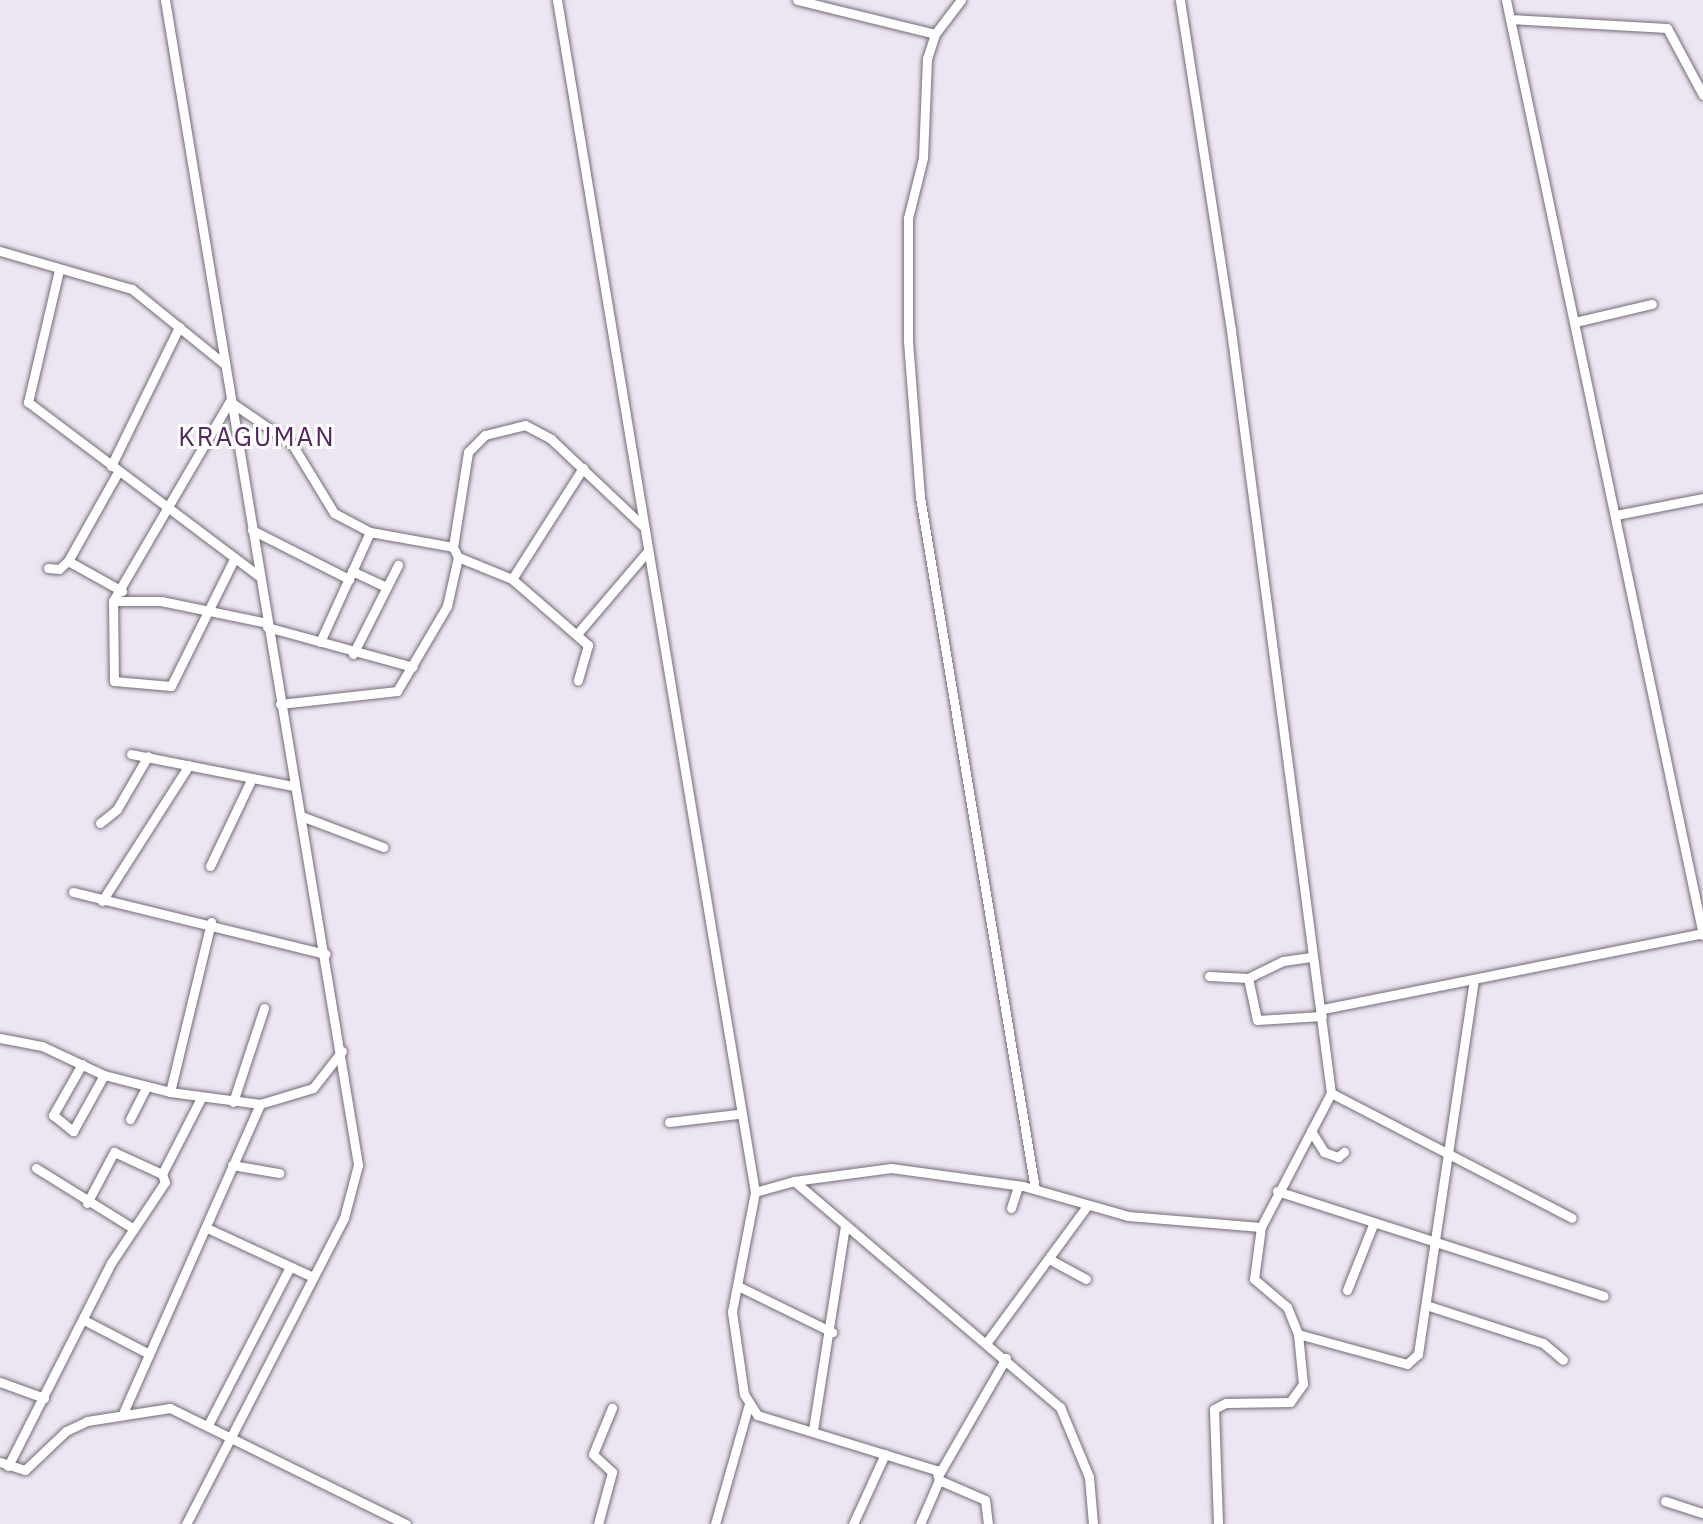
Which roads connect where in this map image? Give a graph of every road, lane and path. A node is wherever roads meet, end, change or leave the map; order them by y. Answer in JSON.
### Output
{"nodes":[{"id":1,"x":165,"y":0,"type":"edge"},
{"id":2,"x":557,"y":0,"type":"edge"},
{"id":3,"x":797,"y":0,"type":"edge"},
{"id":4,"x":961,"y":0,"type":"edge"},
{"id":5,"x":1180,"y":0,"type":"edge"},
{"id":6,"x":1506,"y":0,"type":"edge"},
{"id":7,"x":1510,"y":19,"type":"junction"},
{"id":8,"x":935,"y":34,"type":"junction"},
{"id":9,"x":1703,"y":95,"type":"edge"},
{"id":10,"x":0,"y":251,"type":"edge"},
{"id":11,"x":59,"y":270,"type":"junction"},
{"id":12,"x":1652,"y":304,"type":"dead end"},
{"id":13,"x":1575,"y":322,"type":"junction"},
{"id":14,"x":179,"y":327,"type":"junction"},
{"id":15,"x":223,"y":363,"type":"junction"},
{"id":16,"x":231,"y":401,"type":"junction"},
{"id":17,"x":583,"y":468,"type":"junction"},
{"id":18,"x":115,"y":469,"type":"junction"},
{"id":19,"x":1703,"y":498,"type":"edge"},
{"id":20,"x":165,"y":506,"type":"junction"},
{"id":21,"x":1616,"y":515,"type":"junction"},
{"id":22,"x":643,"y":526,"type":"junction"},
{"id":23,"x":252,"y":530,"type":"junction"},
{"id":24,"x":370,"y":532,"type":"junction"},
{"id":25,"x":453,"y":547,"type":"junction"},
{"id":26,"x":647,"y":552,"type":"junction"},
{"id":27,"x":458,"y":557,"type":"junction"},
{"id":28,"x":234,"y":559,"type":"junction"},
{"id":29,"x":68,"y":561,"type":"junction"},
{"id":30,"x":398,"y":565,"type":"dead end"},
{"id":31,"x":48,"y":568,"type":"dead end"},
{"id":32,"x":351,"y":575,"type":"junction"},
{"id":33,"x":259,"y":576,"type":"junction"},
{"id":34,"x":512,"y":579,"type":"junction"},
{"id":35,"x":387,"y":587,"type":"junction"},
{"id":36,"x":122,"y":591,"type":"junction"},
{"id":37,"x":113,"y":601,"type":"junction"},
{"id":38,"x":210,"y":612,"type":"junction"},
{"id":39,"x":267,"y":625,"type":"junction"},
{"id":40,"x":577,"y":634,"type":"junction"},
{"id":41,"x":320,"y":642,"type":"junction"},
{"id":42,"x":353,"y":654,"type":"junction"},
{"id":43,"x":413,"y":667,"type":"junction"},
{"id":44,"x":578,"y":681,"type":"dead end"},
{"id":45,"x":280,"y":704,"type":"junction"},
{"id":46,"x":131,"y":754,"type":"dead end"},
{"id":47,"x":148,"y":756,"type":"junction"},
{"id":48,"x":189,"y":765,"type":"junction"},
{"id":49,"x":251,"y":780,"type":"junction"},
{"id":50,"x":293,"y":786,"type":"junction"},
{"id":51,"x":301,"y":816,"type":"junction"},
{"id":52,"x":100,"y":823,"type":"dead end"},
{"id":53,"x":383,"y":847,"type":"dead end"},
{"id":54,"x":210,"y":866,"type":"dead end"},
{"id":55,"x":73,"y":892,"type":"dead end"},
{"id":56,"x":102,"y":901,"type":"junction"},
{"id":57,"x":211,"y":922,"type":"junction"},
{"id":58,"x":1703,"y":934,"type":"edge"},
{"id":59,"x":326,"y":954,"type":"junction"},
{"id":60,"x":1313,"y":957,"type":"junction"},
{"id":61,"x":1209,"y":976,"type":"dead end"},
{"id":62,"x":1248,"y":978,"type":"junction"},
{"id":63,"x":1474,"y":981,"type":"junction"},
{"id":64,"x":264,"y":1008,"type":"dead end"},
{"id":65,"x":1322,"y":1012,"type":"junction"},
{"id":66,"x":0,"y":1038,"type":"edge"},
{"id":67,"x":342,"y":1051,"type":"junction"},
{"id":68,"x":82,"y":1064,"type":"junction"},
{"id":69,"x":104,"y":1075,"type":"junction"},
{"id":70,"x":147,"y":1086,"type":"junction"},
{"id":71,"x":170,"y":1092,"type":"junction"},
{"id":72,"x":1331,"y":1093,"type":"junction"},
{"id":73,"x":200,"y":1100,"type":"junction"},
{"id":74,"x":233,"y":1102,"type":"junction"},
{"id":75,"x":260,"y":1104,"type":"junction"},
{"id":76,"x":738,"y":1114,"type":"junction"},
{"id":77,"x":130,"y":1119,"type":"dead end"},
{"id":78,"x":669,"y":1122,"type":"dead end"},
{"id":79,"x":1311,"y":1131,"type":"junction"},
{"id":80,"x":1344,"y":1152,"type":"dead end"},
{"id":81,"x":1446,"y":1154,"type":"junction"},
{"id":82,"x":232,"y":1165,"type":"junction"},
{"id":83,"x":36,"y":1168,"type":"dead end"},
{"id":84,"x":279,"y":1173,"type":"dead end"},
{"id":85,"x":162,"y":1174,"type":"junction"},
{"id":86,"x":794,"y":1181,"type":"junction"},
{"id":87,"x":1018,"y":1186,"type":"junction"},
{"id":88,"x":1035,"y":1189,"type":"junction"},
{"id":89,"x":1277,"y":1191,"type":"junction"},
{"id":90,"x":755,"y":1192,"type":"junction"},
{"id":91,"x":87,"y":1203,"type":"junction"},
{"id":92,"x":1087,"y":1206,"type":"junction"},
{"id":93,"x":1011,"y":1208,"type":"dead end"},
{"id":94,"x":1572,"y":1218,"type":"dead end"},
{"id":95,"x":844,"y":1222,"type":"junction"},
{"id":96,"x":1374,"y":1222,"type":"junction"},
{"id":97,"x":1261,"y":1227,"type":"junction"},
{"id":98,"x":207,"y":1228,"type":"junction"},
{"id":99,"x":134,"y":1229,"type":"junction"},
{"id":100,"x":1436,"y":1241,"type":"junction"},
{"id":101,"x":1049,"y":1259,"type":"junction"},
{"id":102,"x":290,"y":1267,"type":"junction"},
{"id":103,"x":313,"y":1277,"type":"junction"},
{"id":104,"x":1086,"y":1279,"type":"dead end"},
{"id":105,"x":738,"y":1286,"type":"junction"},
{"id":106,"x":1347,"y":1290,"type":"dead end"},
{"id":107,"x":1604,"y":1296,"type":"dead end"},
{"id":108,"x":1426,"y":1305,"type":"junction"},
{"id":109,"x":84,"y":1320,"type":"junction"},
{"id":110,"x":832,"y":1332,"type":"junction"},
{"id":111,"x":1298,"y":1334,"type":"junction"},
{"id":112,"x":987,"y":1342,"type":"junction"},
{"id":113,"x":149,"y":1354,"type":"junction"},
{"id":114,"x":1006,"y":1358,"type":"junction"},
{"id":115,"x":1563,"y":1360,"type":"dead end"},
{"id":116,"x":0,"y":1382,"type":"edge"},
{"id":117,"x":44,"y":1398,"type":"junction"},
{"id":118,"x":749,"y":1404,"type":"junction"},
{"id":119,"x":612,"y":1408,"type":"dead end"},
{"id":120,"x":124,"y":1411,"type":"junction"},
{"id":121,"x":208,"y":1425,"type":"junction"},
{"id":122,"x":813,"y":1430,"type":"junction"},
{"id":123,"x":233,"y":1435,"type":"junction"},
{"id":124,"x":885,"y":1454,"type":"junction"},
{"id":125,"x":4,"y":1464,"type":"edge"},
{"id":126,"x":939,"y":1477,"type":"junction"},
{"id":127,"x":1665,"y":1501,"type":"dead end"},
{"id":128,"x":1703,"y":1513,"type":"edge"},
{"id":129,"x":186,"y":1524,"type":"edge"},
{"id":130,"x":406,"y":1524,"type":"edge"},
{"id":131,"x":598,"y":1524,"type":"edge"},
{"id":132,"x":715,"y":1524,"type":"edge"},
{"id":133,"x":853,"y":1524,"type":"edge"},
{"id":134,"x":920,"y":1524,"type":"edge"},
{"id":135,"x":988,"y":1524,"type":"edge"},
{"id":136,"x":1093,"y":1524,"type":"edge"},
{"id":137,"x":1218,"y":1524,"type":"edge"}],
"edges":[{"from":1,"to":15,"type":"street"},
{"from":2,"to":22,"type":"street"},
{"from":3,"to":8,"type":"street"},
{"from":4,"to":8,"type":"street"},
{"from":5,"to":60,"type":"street"},
{"from":6,"to":7,"type":"street"},
{"from":7,"to":9,"type":"street"},
{"from":7,"to":13,"type":"street"},
{"from":8,"to":88,"type":"street"},
{"from":10,"to":11,"type":"street"},
{"from":11,"to":14,"type":"street"},
{"from":11,"to":18,"type":"street"},
{"from":12,"to":13,"type":"street"},
{"from":13,"to":21,"type":"street"},
{"from":14,"to":15,"type":"street"},
{"from":14,"to":18,"type":"street"},
{"from":15,"to":16,"type":"street"},
{"from":16,"to":20,"type":"street"},
{"from":16,"to":23,"type":"street"},
{"from":16,"to":24,"type":"street"},
{"from":17,"to":22,"type":"street"},
{"from":17,"to":25,"type":"street"},
{"from":17,"to":34,"type":"street"},
{"from":18,"to":20,"type":"street"},
{"from":18,"to":29,"type":"street"},
{"from":19,"to":21,"type":"street"},
{"from":20,"to":28,"type":"street"},
{"from":20,"to":36,"type":"street"},
{"from":21,"to":58,"type":"street"},
{"from":22,"to":26,"type":"street"},
{"from":23,"to":32,"type":"street"},
{"from":23,"to":33,"type":"street"},
{"from":24,"to":25,"type":"street"},
{"from":24,"to":32,"type":"street"},
{"from":25,"to":27,"type":"street"},
{"from":26,"to":40,"type":"street"},
{"from":26,"to":76,"type":"street"},
{"from":27,"to":34,"type":"street"},
{"from":27,"to":43,"type":"street"},
{"from":28,"to":33,"type":"street"},
{"from":28,"to":38,"type":"street"},
{"from":29,"to":31,"type":"street"},
{"from":29,"to":36,"type":"street"},
{"from":30,"to":35,"type":"street"},
{"from":32,"to":35,"type":"street"},
{"from":32,"to":41,"type":"street"},
{"from":33,"to":39,"type":"street"},
{"from":34,"to":40,"type":"street"},
{"from":35,"to":42,"type":"street"},
{"from":36,"to":37,"type":"street"},
{"from":37,"to":38,"type":"street"},
{"from":37,"to":38,"type":"street"},
{"from":38,"to":39,"type":"street"},
{"from":39,"to":41,"type":"street"},
{"from":39,"to":45,"type":"street"},
{"from":40,"to":44,"type":"street"},
{"from":41,"to":42,"type":"street"},
{"from":42,"to":43,"type":"street"},
{"from":43,"to":45,"type":"street"},
{"from":45,"to":50,"type":"street"},
{"from":46,"to":47,"type":"street"},
{"from":47,"to":48,"type":"street"},
{"from":47,"to":52,"type":"street"},
{"from":48,"to":49,"type":"street"},
{"from":48,"to":56,"type":"street"},
{"from":49,"to":50,"type":"street"},
{"from":49,"to":54,"type":"street"},
{"from":50,"to":51,"type":"street"},
{"from":51,"to":53,"type":"street"},
{"from":51,"to":59,"type":"street"},
{"from":55,"to":56,"type":"street"},
{"from":56,"to":57,"type":"street"},
{"from":57,"to":59,"type":"street"},
{"from":57,"to":71,"type":"street"},
{"from":58,"to":63,"type":"street"},
{"from":59,"to":67,"type":"street"},
{"from":60,"to":62,"type":"street"},
{"from":60,"to":65,"type":"street"},
{"from":61,"to":62,"type":"street"},
{"from":62,"to":65,"type":"street"},
{"from":63,"to":65,"type":"street"},
{"from":63,"to":81,"type":"street"},
{"from":64,"to":74,"type":"street"},
{"from":65,"to":72,"type":"street"},
{"from":66,"to":68,"type":"street"},
{"from":67,"to":75,"type":"street"},
{"from":67,"to":103,"type":"street"},
{"from":68,"to":69,"type":"street"},
{"from":68,"to":69,"type":"street"},
{"from":69,"to":70,"type":"street"},
{"from":70,"to":71,"type":"street"},
{"from":70,"to":77,"type":"street"},
{"from":71,"to":73,"type":"street"},
{"from":72,"to":79,"type":"street"},
{"from":72,"to":81,"type":"street"},
{"from":73,"to":74,"type":"street"},
{"from":73,"to":85,"type":"street"},
{"from":74,"to":75,"type":"street"},
{"from":75,"to":82,"type":"street"},
{"from":76,"to":78,"type":"street"},
{"from":76,"to":90,"type":"street"},
{"from":79,"to":80,"type":"street"},
{"from":79,"to":89,"type":"street"},
{"from":81,"to":94,"type":"street"},
{"from":81,"to":100,"type":"street"},
{"from":82,"to":84,"type":"street"},
{"from":82,"to":98,"type":"street"},
{"from":83,"to":91,"type":"street"},
{"from":85,"to":91,"type":"street"},
{"from":85,"to":99,"type":"street"},
{"from":86,"to":87,"type":"street"},
{"from":86,"to":90,"type":"street"},
{"from":86,"to":95,"type":"street"},
{"from":87,"to":88,"type":"street"},
{"from":87,"to":93,"type":"street"},
{"from":88,"to":92,"type":"street"},
{"from":89,"to":96,"type":"street"},
{"from":89,"to":97,"type":"street"},
{"from":90,"to":105,"type":"street"},
{"from":91,"to":99,"type":"street"},
{"from":92,"to":97,"type":"street"},
{"from":92,"to":101,"type":"street"},
{"from":95,"to":110,"type":"street"},
{"from":95,"to":112,"type":"street"},
{"from":96,"to":100,"type":"street"},
{"from":96,"to":106,"type":"street"},
{"from":97,"to":111,"type":"street"},
{"from":98,"to":102,"type":"street"},
{"from":98,"to":113,"type":"street"},
{"from":99,"to":109,"type":"street"},
{"from":100,"to":107,"type":"street"},
{"from":100,"to":108,"type":"street"},
{"from":101,"to":104,"type":"street"},
{"from":101,"to":112,"type":"street"},
{"from":102,"to":103,"type":"street"},
{"from":102,"to":121,"type":"street"},
{"from":103,"to":123,"type":"street"},
{"from":105,"to":110,"type":"street"},
{"from":105,"to":118,"type":"street"},
{"from":108,"to":111,"type":"street"},
{"from":108,"to":115,"type":"street"},
{"from":109,"to":113,"type":"street"},
{"from":109,"to":117,"type":"street"},
{"from":110,"to":122,"type":"street"},
{"from":111,"to":137,"type":"street"},
{"from":112,"to":114,"type":"street"},
{"from":113,"to":120,"type":"street"},
{"from":114,"to":126,"type":"street"},
{"from":114,"to":136,"type":"street"},
{"from":116,"to":117,"type":"street"},
{"from":117,"to":125,"type":"street"},
{"from":118,"to":122,"type":"street"},
{"from":118,"to":132,"type":"street"},
{"from":119,"to":131,"type":"street"},
{"from":120,"to":121,"type":"street"},
{"from":120,"to":125,"type":"street"},
{"from":121,"to":123,"type":"street"},
{"from":122,"to":124,"type":"street"},
{"from":123,"to":129,"type":"street"},
{"from":123,"to":130,"type":"street"},
{"from":124,"to":126,"type":"street"},
{"from":124,"to":133,"type":"street"},
{"from":126,"to":134,"type":"street"},
{"from":126,"to":135,"type":"street"},
{"from":127,"to":128,"type":"street"}]}
